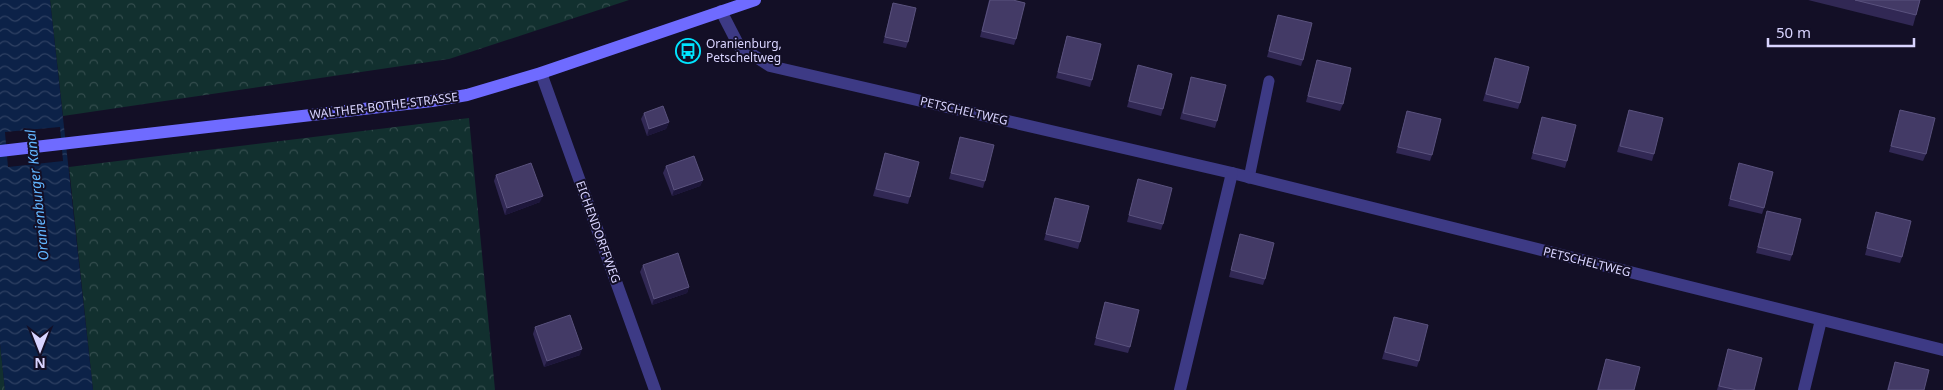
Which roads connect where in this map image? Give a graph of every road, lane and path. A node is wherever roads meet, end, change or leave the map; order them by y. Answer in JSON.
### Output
{"nodes":[{"id":1,"x":755,"y":0,"type":"edge"},
{"id":2,"x":721,"y":11,"type":"junction"},
{"id":3,"x":541,"y":73,"type":"junction"},
{"id":4,"x":1269,"y":81,"type":"dead end"},
{"id":5,"x":3,"y":151,"type":"edge"},
{"id":6,"x":1232,"y":174,"type":"junction"},
{"id":7,"x":1249,"y":178,"type":"junction"},
{"id":8,"x":1821,"y":320,"type":"junction"},
{"id":9,"x":1943,"y":350,"type":"edge"},
{"id":10,"x":655,"y":390,"type":"edge"},
{"id":11,"x":1180,"y":390,"type":"edge"},
{"id":12,"x":1804,"y":390,"type":"edge"}],
"edges":[{"from":1,"to":2,"type":"street","name":"WALTHER-BOTHE-STRASSE"},
{"from":2,"to":3,"type":"street","name":"WALTHER-BOTHE-STRASSE"},
{"from":2,"to":6,"type":"street","name":"PETSCHELTWEG"},
{"from":3,"to":5,"type":"street","name":"WALTHER-BOTHE-STRASSE"},
{"from":3,"to":10,"type":"street","name":"EICHENDORFFWEG"},
{"from":4,"to":7,"type":"lane"},
{"from":6,"to":7,"type":"street","name":"PETSCHELTWEG"},
{"from":6,"to":11,"type":"street"},
{"from":7,"to":8,"type":"street","name":"PETSCHELTWEG"},
{"from":8,"to":9,"type":"street","name":"PETSCHELTWEG"},
{"from":8,"to":12,"type":"street"}]}
